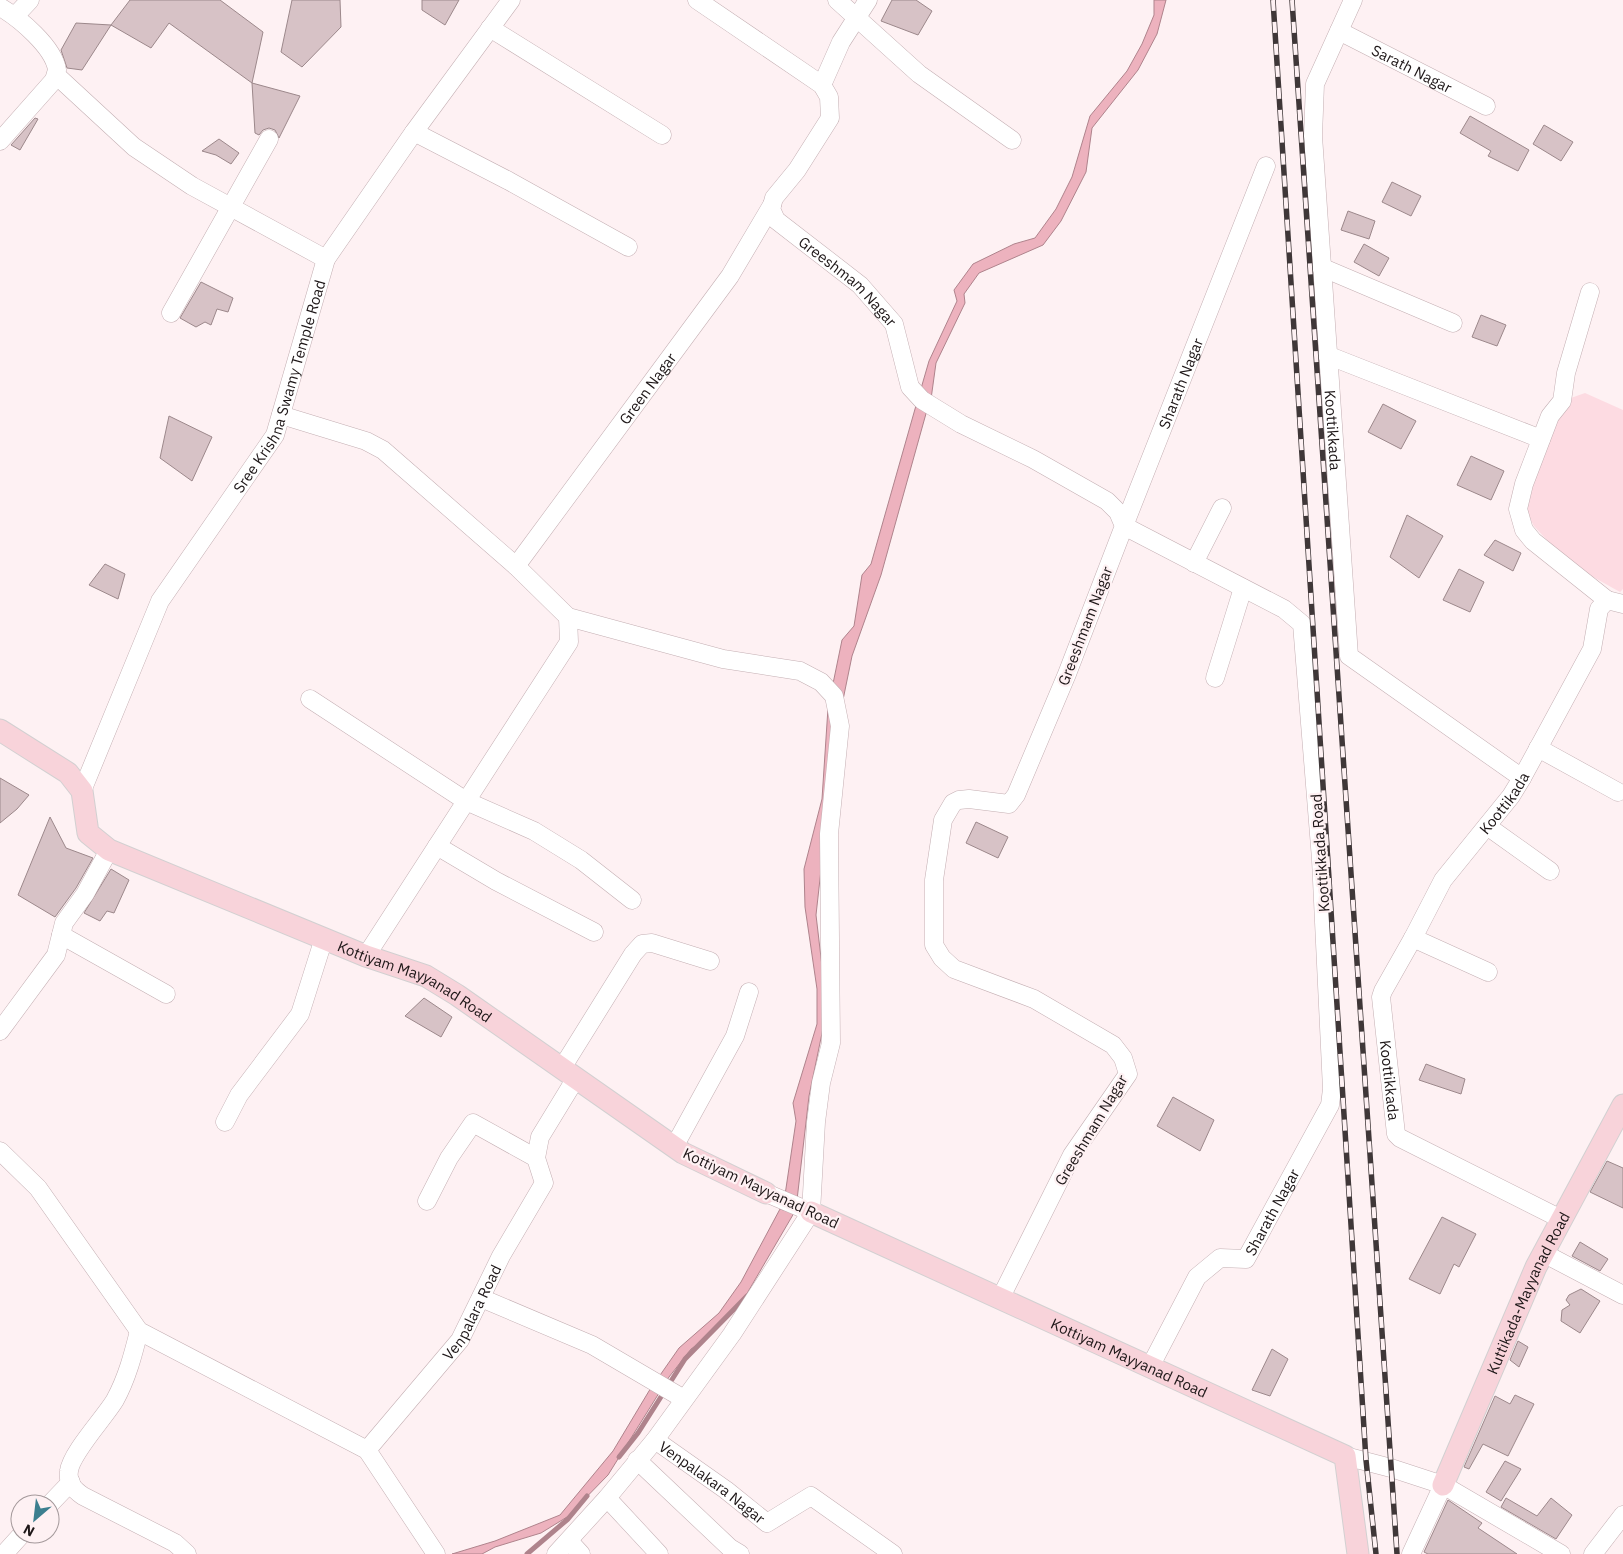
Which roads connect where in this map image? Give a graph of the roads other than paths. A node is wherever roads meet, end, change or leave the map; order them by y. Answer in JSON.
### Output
{"nodes":[{"id":1,"x":30,"y":0,"type":"edge"},
{"id":2,"x":511,"y":0,"type":"edge"},
{"id":3,"x":697,"y":0,"type":"edge"},
{"id":4,"x":837,"y":0,"type":"edge"},
{"id":5,"x":868,"y":0,"type":"edge"},
{"id":6,"x":1353,"y":0,"type":"edge"},
{"id":7,"x":8,"y":11,"type":"edge"},
{"id":8,"x":857,"y":17,"type":"junction"},
{"id":9,"x":490,"y":28,"type":"junction"},
{"id":10,"x":1339,"y":31,"type":"junction"},
{"id":11,"x":56,"y":75,"type":"junction"},
{"id":12,"x":822,"y":85,"type":"junction"},
{"id":13,"x":1486,"y":106,"type":"dead end"},
{"id":14,"x":414,"y":132,"type":"junction"},
{"id":15,"x":662,"y":135,"type":"dead end"},
{"id":16,"x":270,"y":139,"type":"dead end"},
{"id":17,"x":1012,"y":140,"type":"dead end"},
{"id":18,"x":0,"y":141,"type":"edge"},
{"id":19,"x":1266,"y":166,"type":"dead end"},
{"id":20,"x":772,"y":205,"type":"junction"},
{"id":21,"x":232,"y":208,"type":"junction"},
{"id":22,"x":628,"y":247,"type":"dead end"},
{"id":23,"x":326,"y":259,"type":"junction"},
{"id":24,"x":1321,"y":267,"type":"junction"},
{"id":25,"x":1590,"y":292,"type":"dead end"},
{"id":26,"x":172,"y":312,"type":"dead end"},
{"id":27,"x":1453,"y":323,"type":"dead end"},
{"id":28,"x":1327,"y":355,"type":"junction"},
{"id":29,"x":281,"y":415,"type":"junction"},
{"id":30,"x":1541,"y":439,"type":"junction"},
{"id":31,"x":1222,"y":508,"type":"dead end"},
{"id":32,"x":1124,"y":526,"type":"junction"},
{"id":33,"x":1194,"y":563,"type":"junction"},
{"id":34,"x":516,"y":566,"type":"junction"},
{"id":35,"x":1243,"y":588,"type":"junction"},
{"id":36,"x":1615,"y":602,"type":"edge"},
{"id":37,"x":568,"y":617,"type":"junction"},
{"id":38,"x":1215,"y":678,"type":"dead end"},
{"id":39,"x":310,"y":699,"type":"dead end"},
{"id":40,"x":0,"y":730,"type":"edge"},
{"id":41,"x":1538,"y":748,"type":"junction"},
{"id":42,"x":1522,"y":778,"type":"junction"},
{"id":43,"x":82,"y":791,"type":"junction"},
{"id":44,"x":1618,"y":792,"type":"dead end"},
{"id":45,"x":466,"y":801,"type":"junction"},
{"id":46,"x":1487,"y":826,"type":"junction"},
{"id":47,"x":437,"y":846,"type":"junction"},
{"id":48,"x":109,"y":850,"type":"junction"},
{"id":49,"x":1550,"y":872,"type":"dead end"},
{"id":50,"x":632,"y":900,"type":"dead end"},
{"id":51,"x":594,"y":932,"type":"dead end"},
{"id":52,"x":61,"y":936,"type":"junction"},
{"id":53,"x":324,"y":938,"type":"junction"},
{"id":54,"x":1413,"y":938,"type":"junction"},
{"id":55,"x":366,"y":956,"type":"junction"},
{"id":56,"x":710,"y":961,"type":"dead end"},
{"id":57,"x":1488,"y":972,"type":"dead end"},
{"id":58,"x":749,"y":992,"type":"dead end"},
{"id":59,"x":166,"y":994,"type":"dead end"},
{"id":60,"x":0,"y":1031,"type":"edge"},
{"id":61,"x":569,"y":1073,"type":"junction"},
{"id":62,"x":1623,"y":1104,"type":"edge"},
{"id":63,"x":1330,"y":1105,"type":"joint"},
{"id":64,"x":225,"y":1122,"type":"dead end"},
{"id":65,"x":1617,"y":1129,"type":"edge"},
{"id":66,"x":674,"y":1147,"type":"junction"},
{"id":67,"x":0,"y":1151,"type":"edge"},
{"id":68,"x":536,"y":1158,"type":"junction"},
{"id":69,"x":766,"y":1193,"type":"joint"},
{"id":70,"x":427,"y":1202,"type":"dead end"},
{"id":71,"x":811,"y":1212,"type":"junction"},
{"id":72,"x":1560,"y":1220,"type":"junction"},
{"id":73,"x":1543,"y":1253,"type":"junction"},
{"id":74,"x":1623,"y":1295,"type":"edge"},
{"id":75,"x":481,"y":1298,"type":"junction"},
{"id":76,"x":1000,"y":1299,"type":"junction"},
{"id":77,"x":139,"y":1331,"type":"junction"},
{"id":78,"x":1150,"y":1367,"type":"junction"},
{"id":79,"x":680,"y":1397,"type":"junction"},
{"id":80,"x":655,"y":1440,"type":"junction"},
{"id":81,"x":367,"y":1450,"type":"junction"},
{"id":82,"x":1344,"y":1456,"type":"junction"},
{"id":83,"x":637,"y":1460,"type":"junction"},
{"id":84,"x":70,"y":1482,"type":"junction"},
{"id":85,"x":1443,"y":1485,"type":"junction"},
{"id":86,"x":59,"y":1494,"type":"edge"},
{"id":87,"x":607,"y":1498,"type":"junction"},
{"id":88,"x":1623,"y":1515,"type":"edge"},
{"id":89,"x":13,"y":1544,"type":"edge"},
{"id":90,"x":575,"y":1547,"type":"edge"},
{"id":91,"x":4,"y":1554,"type":"edge"},
{"id":92,"x":187,"y":1554,"type":"edge"},
{"id":93,"x":436,"y":1554,"type":"edge"},
{"id":94,"x":556,"y":1554,"type":"edge"},
{"id":95,"x":659,"y":1554,"type":"edge"},
{"id":96,"x":740,"y":1554,"type":"edge"},
{"id":97,"x":893,"y":1554,"type":"edge"},
{"id":98,"x":1358,"y":1554,"type":"edge"},
{"id":99,"x":1411,"y":1554,"type":"edge"},
{"id":100,"x":1561,"y":1554,"type":"edge"},
{"id":101,"x":1592,"y":1554,"type":"edge"}],
"edges":[{"from":1,"to":7,"type":"street"},
{"from":2,"to":9,"type":"street","name":"Sree Krishna Swamy Temple Road"},
{"from":3,"to":12,"type":"street"},
{"from":4,"to":8,"type":"street"},
{"from":5,"to":8,"type":"street"},
{"from":6,"to":10,"type":"street","name":"Koottikkada"},
{"from":7,"to":11,"type":"street"},
{"from":8,"to":12,"type":"street"},
{"from":8,"to":17,"type":"street"},
{"from":9,"to":14,"type":"street","name":"Sree Krishna Swamy Temple Road"},
{"from":9,"to":15,"type":"street"},
{"from":10,"to":13,"type":"street","name":"Sarath Nagar"},
{"from":10,"to":24,"type":"street","name":"Koottikkada"},
{"from":11,"to":18,"type":"street"},
{"from":11,"to":21,"type":"street"},
{"from":12,"to":20,"type":"street"},
{"from":14,"to":22,"type":"street"},
{"from":14,"to":23,"type":"street","name":"Sree Krishna Swamy Temple Road"},
{"from":16,"to":21,"type":"street"},
{"from":19,"to":32,"type":"street","name":"Sharath Nagar"},
{"from":20,"to":32,"type":"street","name":"Greeshmam Nagar"},
{"from":20,"to":34,"type":"street","name":"Green Nagar"},
{"from":21,"to":23,"type":"street"},
{"from":21,"to":26,"type":"street"},
{"from":23,"to":29,"type":"street","name":"Sree Krishna Swamy Temple Road"},
{"from":24,"to":27,"type":"street"},
{"from":24,"to":28,"type":"street","name":"Koottikkada"},
{"from":25,"to":30,"type":"street"},
{"from":28,"to":30,"type":"street"},
{"from":28,"to":42,"type":"street","name":"Koottikkada"},
{"from":29,"to":34,"type":"street"},
{"from":29,"to":43,"type":"street","name":"Sree Krishna Swamy Temple Road"},
{"from":30,"to":36,"type":"street"},
{"from":31,"to":33,"type":"street"},
{"from":32,"to":33,"type":"street"},
{"from":32,"to":76,"type":"street","name":"Greeshmam Nagar"},
{"from":33,"to":35,"type":"street"},
{"from":34,"to":37,"type":"street"},
{"from":35,"to":38,"type":"street"},
{"from":35,"to":63,"type":"street","name":"Koottikkada Road"},
{"from":36,"to":41,"type":"street","name":"Koottikada"},
{"from":37,"to":45,"type":"street"},
{"from":37,"to":71,"type":"street"},
{"from":39,"to":45,"type":"street"},
{"from":40,"to":43,"type":"main road"},
{"from":41,"to":42,"type":"street","name":"Koottikada"},
{"from":41,"to":44,"type":"street"},
{"from":42,"to":46,"type":"street","name":"Koottikada"},
{"from":43,"to":48,"type":"main road","name":"Kottiyam Mayyanad Road"},
{"from":45,"to":47,"type":"street"},
{"from":45,"to":50,"type":"street"},
{"from":46,"to":49,"type":"street"},
{"from":46,"to":54,"type":"street","name":"Koottikada"},
{"from":47,"to":51,"type":"street"},
{"from":47,"to":55,"type":"street"},
{"from":48,"to":52,"type":"street"},
{"from":48,"to":53,"type":"main road","name":"Kottiyam Mayyanad Road"},
{"from":52,"to":59,"type":"street"},
{"from":52,"to":60,"type":"street"},
{"from":53,"to":55,"type":"main road","name":"Kottiyam Mayyanad Road"},
{"from":53,"to":64,"type":"street"},
{"from":54,"to":57,"type":"street"},
{"from":54,"to":72,"type":"street","name":"Koottikkada"},
{"from":55,"to":61,"type":"main road","name":"Kottiyam Mayyanad Road"},
{"from":56,"to":61,"type":"street"},
{"from":58,"to":66,"type":"street"},
{"from":61,"to":66,"type":"main road","name":"Kottiyam Mayyanad Road"},
{"from":61,"to":68,"type":"street"},
{"from":62,"to":65,"type":"main road","name":"Kuttikada-Mayyanad Road"},
{"from":63,"to":78,"type":"street","name":"Sharath Nagar"},
{"from":65,"to":72,"type":"main road","name":"Kuttikada-Mayyanad Road"},
{"from":66,"to":69,"type":"main road","name":"Kottiyam Mayyanad Road"},
{"from":67,"to":77,"type":"street"},
{"from":68,"to":70,"type":"street"},
{"from":68,"to":75,"type":"street","name":"Venpalara Road"},
{"from":69,"to":71,"type":"street","name":"Kottiyam Mayyanad Road"},
{"from":71,"to":76,"type":"main road","name":"Kottiyam Mayyanad Road"},
{"from":71,"to":79,"type":"street"},
{"from":72,"to":73,"type":"main road","name":"Kuttikada-Mayyanad Road"},
{"from":73,"to":74,"type":"street"},
{"from":73,"to":85,"type":"main road","name":"Kuttikada-Mayyanad Road"},
{"from":75,"to":79,"type":"street"},
{"from":75,"to":81,"type":"street","name":"Venpalara Road"},
{"from":76,"to":78,"type":"main road","name":"Kottiyam Mayyanad Road"},
{"from":77,"to":81,"type":"street"},
{"from":77,"to":84,"type":"street"},
{"from":78,"to":82,"type":"main road","name":"Kottiyam Mayyanad Road"},
{"from":79,"to":80,"type":"street"},
{"from":80,"to":83,"type":"street"},
{"from":80,"to":97,"type":"street","name":"Venpalakara Nagar"},
{"from":81,"to":93,"type":"street"},
{"from":82,"to":85,"type":"street","name":"Kottiyam Mayyanad Road"},
{"from":82,"to":98,"type":"main road"},
{"from":83,"to":87,"type":"street"},
{"from":83,"to":96,"type":"street"},
{"from":84,"to":86,"type":"street"},
{"from":84,"to":92,"type":"street"},
{"from":85,"to":99,"type":"street"},
{"from":85,"to":100,"type":"street","name":"Kottiyam Mayyanad Road"},
{"from":87,"to":90,"type":"street"},
{"from":87,"to":95,"type":"street"},
{"from":88,"to":101,"type":"street"},
{"from":89,"to":91,"type":"street"},
{"from":90,"to":94,"type":"street"}]}
